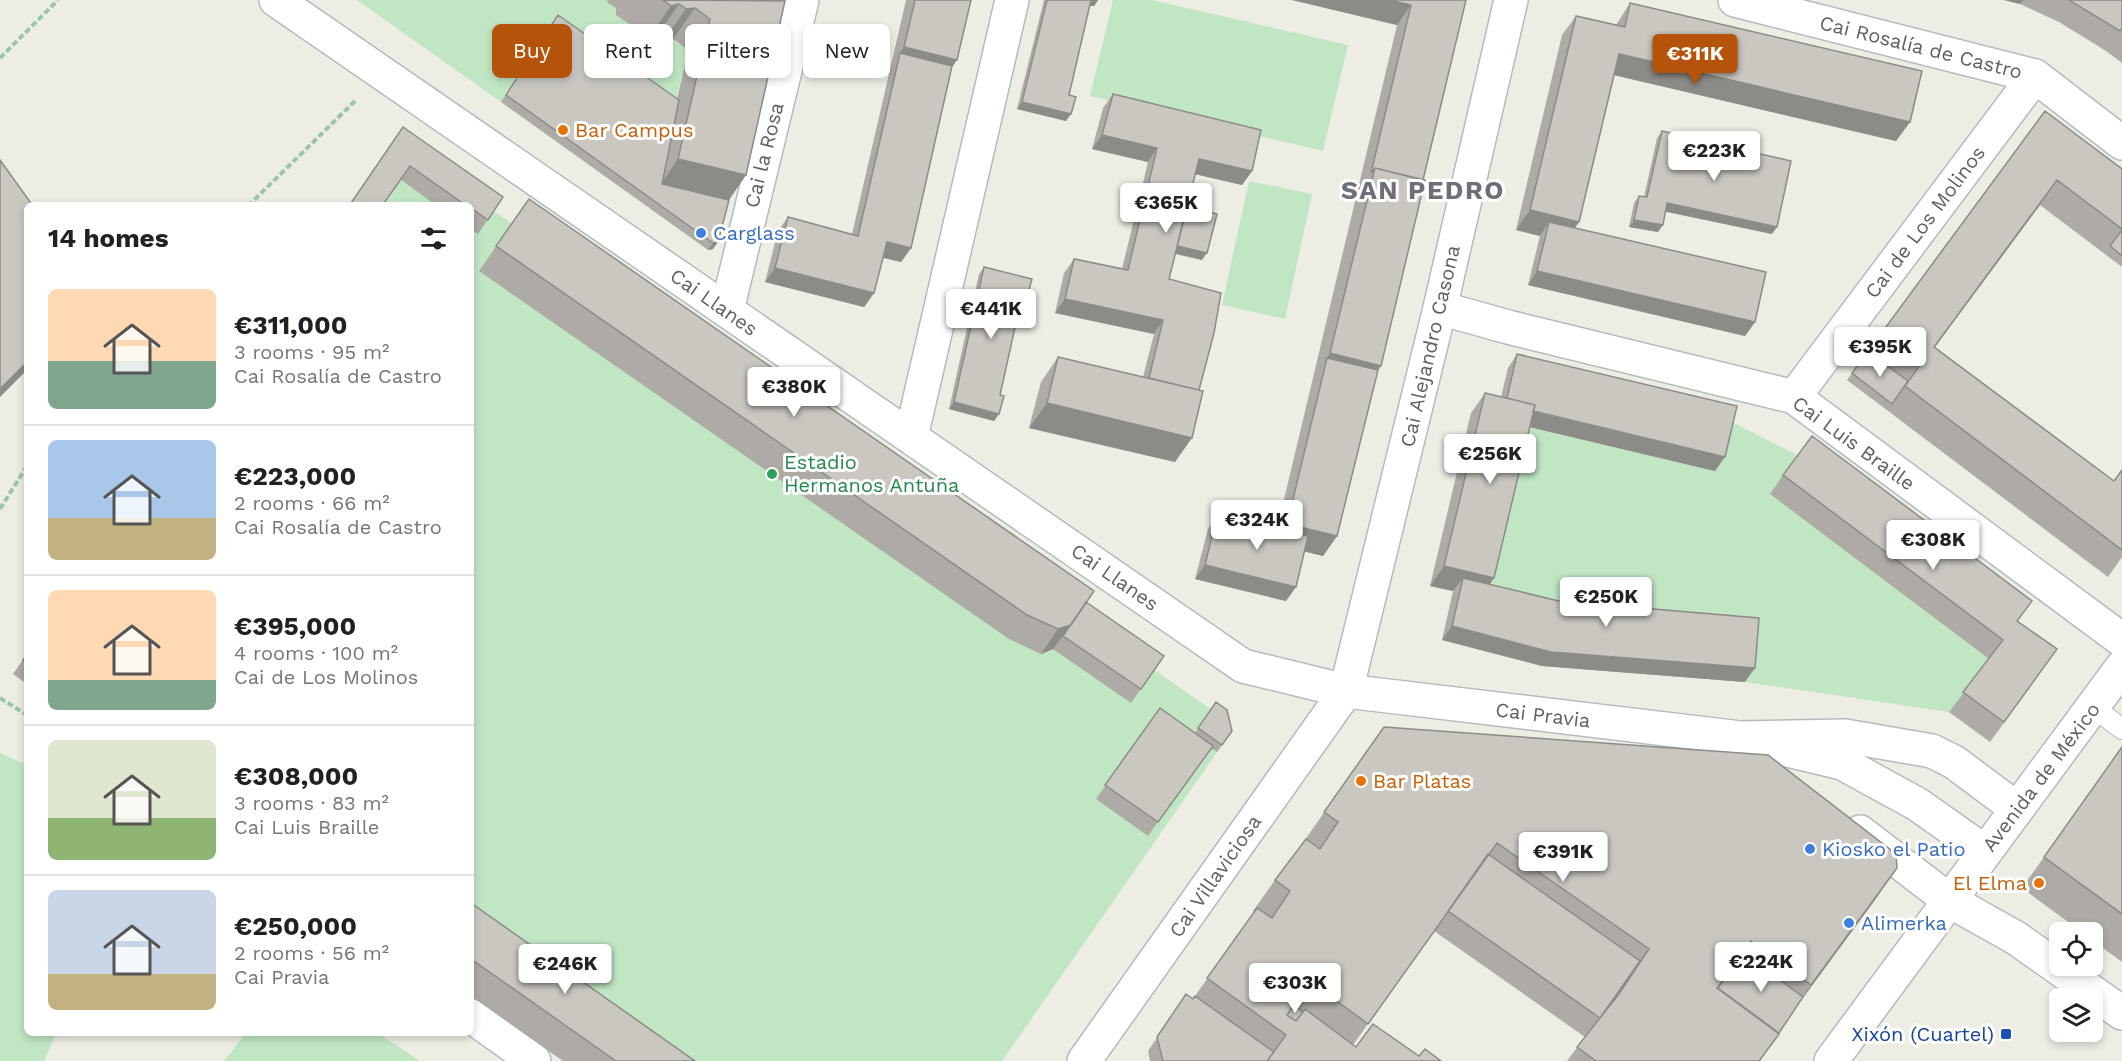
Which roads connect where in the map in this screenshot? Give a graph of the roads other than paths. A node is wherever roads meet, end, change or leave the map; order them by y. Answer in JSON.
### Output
{"nodes":[{"id":1,"x":276,"y":0,"type":"edge"},
{"id":2,"x":1012,"y":0,"type":"edge"},
{"id":3,"x":1511,"y":0,"type":"edge"},
{"id":4,"x":1735,"y":0,"type":"edge"},
{"id":5,"x":799,"y":1,"type":"edge"},
{"id":6,"x":2035,"y":76,"type":"junction"},
{"id":7,"x":2122,"y":143,"type":"edge"},
{"id":8,"x":1440,"y":308,"type":"junction"},
{"id":9,"x":726,"y":310,"type":"junction"},
{"id":10,"x":1794,"y":397,"type":"junction"},
{"id":11,"x":912,"y":437,"type":"junction"},
{"id":12,"x":2122,"y":640,"type":"edge"},
{"id":13,"x":2122,"y":667,"type":"edge"},
{"id":14,"x":1346,"y":691,"type":"junction"},
{"id":15,"x":2092,"y":707,"type":"junction"},
{"id":16,"x":2122,"y":729,"type":"edge"},
{"id":17,"x":1741,"y":738,"type":"junction"},
{"id":18,"x":1797,"y":782,"type":"edge"},
{"id":19,"x":2018,"y":809,"type":"junction"},
{"id":20,"x":1835,"y":812,"type":"edge"},
{"id":21,"x":1985,"y":852,"type":"junction"},
{"id":22,"x":1950,"y":901,"type":"junction"},
{"id":23,"x":2122,"y":1013,"type":"edge"},
{"id":24,"x":474,"y":1018,"type":"edge"},
{"id":25,"x":534,"y":1061,"type":"edge"},
{"id":26,"x":1084,"y":1061,"type":"edge"},
{"id":27,"x":1832,"y":1061,"type":"edge"}],
"edges":[{"from":1,"to":9,"type":"street","name":"Cai Llanes"},
{"from":2,"to":11,"type":"street"},
{"from":3,"to":8,"type":"street","name":"Cai Alejandro Casona"},
{"from":4,"to":6,"type":"street","name":"Cai Rosalía de Castro"},
{"from":5,"to":9,"type":"street","name":"Cai la Rosa"},
{"from":6,"to":7,"type":"street","name":"Cai Rosalía de Castro"},
{"from":6,"to":10,"type":"street","name":"Cai de Los Molinos"},
{"from":8,"to":10,"type":"street","name":"Cai Luis Braille"},
{"from":8,"to":14,"type":"street","name":"Cai Alejandro Casona"},
{"from":9,"to":11,"type":"street","name":"Cai Llanes"},
{"from":10,"to":12,"type":"street","name":"Cai Luis Braille"},
{"from":11,"to":14,"type":"street","name":"Cai Llanes"},
{"from":13,"to":15,"type":"street","name":"Avenida de México"},
{"from":14,"to":17,"type":"street","name":"Cai Pravia"},
{"from":14,"to":26,"type":"street","name":"Cai Villaviciosa"},
{"from":15,"to":16,"type":"lane"},
{"from":15,"to":19,"type":"street","name":"Avenida de México"},
{"from":17,"to":18,"type":"street"},
{"from":17,"to":19,"type":"street","name":"Cai Pravia"},
{"from":17,"to":21,"type":"street","name":"Cai Pravia"},
{"from":19,"to":21,"type":"street","name":"Avenida de México"},
{"from":20,"to":22,"type":"street"},
{"from":21,"to":22,"type":"street","name":"Avenida de México"},
{"from":22,"to":23,"type":"street"},
{"from":22,"to":27,"type":"street","name":"Avenida de México"},
{"from":24,"to":25,"type":"street"}]}
